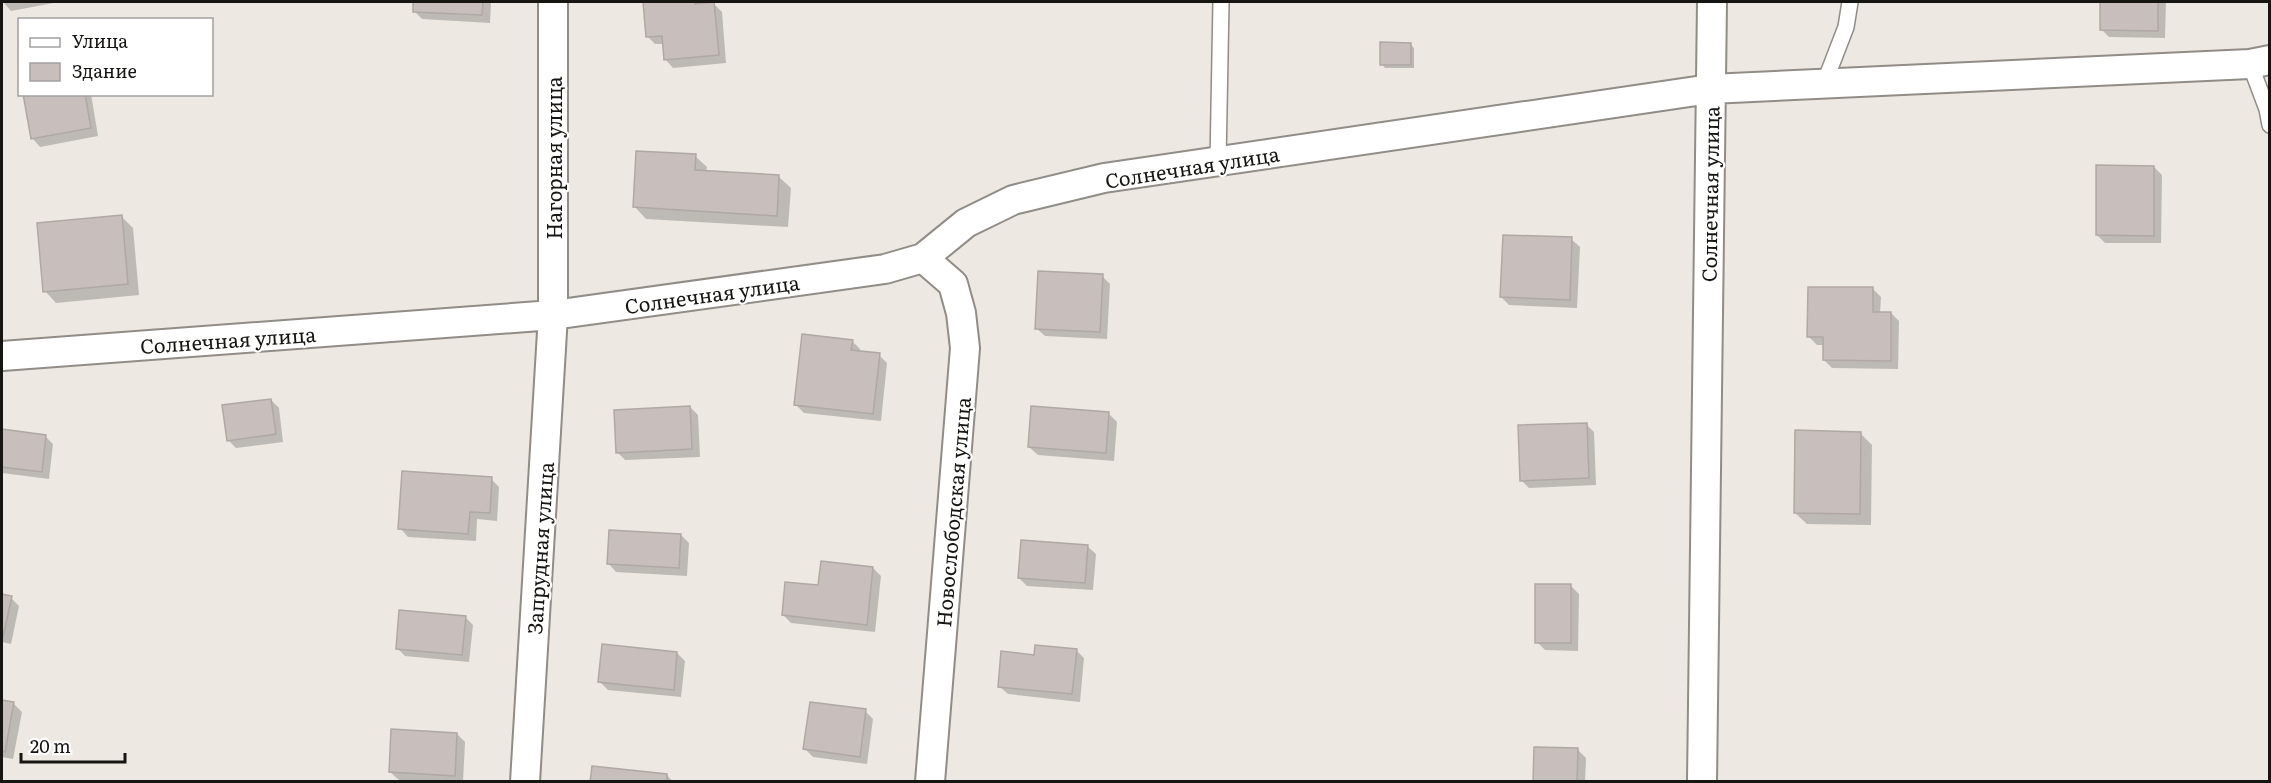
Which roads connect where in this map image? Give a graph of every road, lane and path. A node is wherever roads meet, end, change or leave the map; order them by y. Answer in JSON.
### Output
{"nodes":[{"id":1,"x":553,"y":2,"type":"edge"},
{"id":2,"x":1221,"y":2,"type":"edge"},
{"id":3,"x":1712,"y":2,"type":"edge"},
{"id":4,"x":1850,"y":2,"type":"edge"},
{"id":5,"x":2260,"y":62,"type":"edge"},
{"id":6,"x":1824,"y":84,"type":"junction"},
{"id":7,"x":1710,"y":88,"type":"junction"},
{"id":8,"x":2270,"y":125,"type":"edge"},
{"id":9,"x":1218,"y":162,"type":"junction"},
{"id":10,"x":923,"y":258,"type":"junction"},
{"id":11,"x":553,"y":315,"type":"junction"},
{"id":12,"x":2,"y":356,"type":"edge"},
{"id":13,"x":525,"y":782,"type":"edge"},
{"id":14,"x":930,"y":782,"type":"edge"},
{"id":15,"x":1702,"y":782,"type":"edge"}],
"edges":[{"from":1,"to":11,"type":"street","name":"Нагорная улица"},
{"from":2,"to":9,"type":"lane"},
{"from":3,"to":7,"type":"street"},
{"from":4,"to":6,"type":"lane"},
{"from":5,"to":6,"type":"street"},
{"from":5,"to":8,"type":"lane"},
{"from":6,"to":7,"type":"street"},
{"from":7,"to":9,"type":"street","name":"Солнечная улица"},
{"from":7,"to":15,"type":"street","name":"Солнечная улица"},
{"from":9,"to":10,"type":"street","name":"Солнечная улица"},
{"from":10,"to":11,"type":"street","name":"Солнечная улица"},
{"from":10,"to":14,"type":"street","name":"Новослободская улица"},
{"from":11,"to":12,"type":"street","name":"Солнечная улица"},
{"from":11,"to":13,"type":"street","name":"Запрудная улица"}]}
